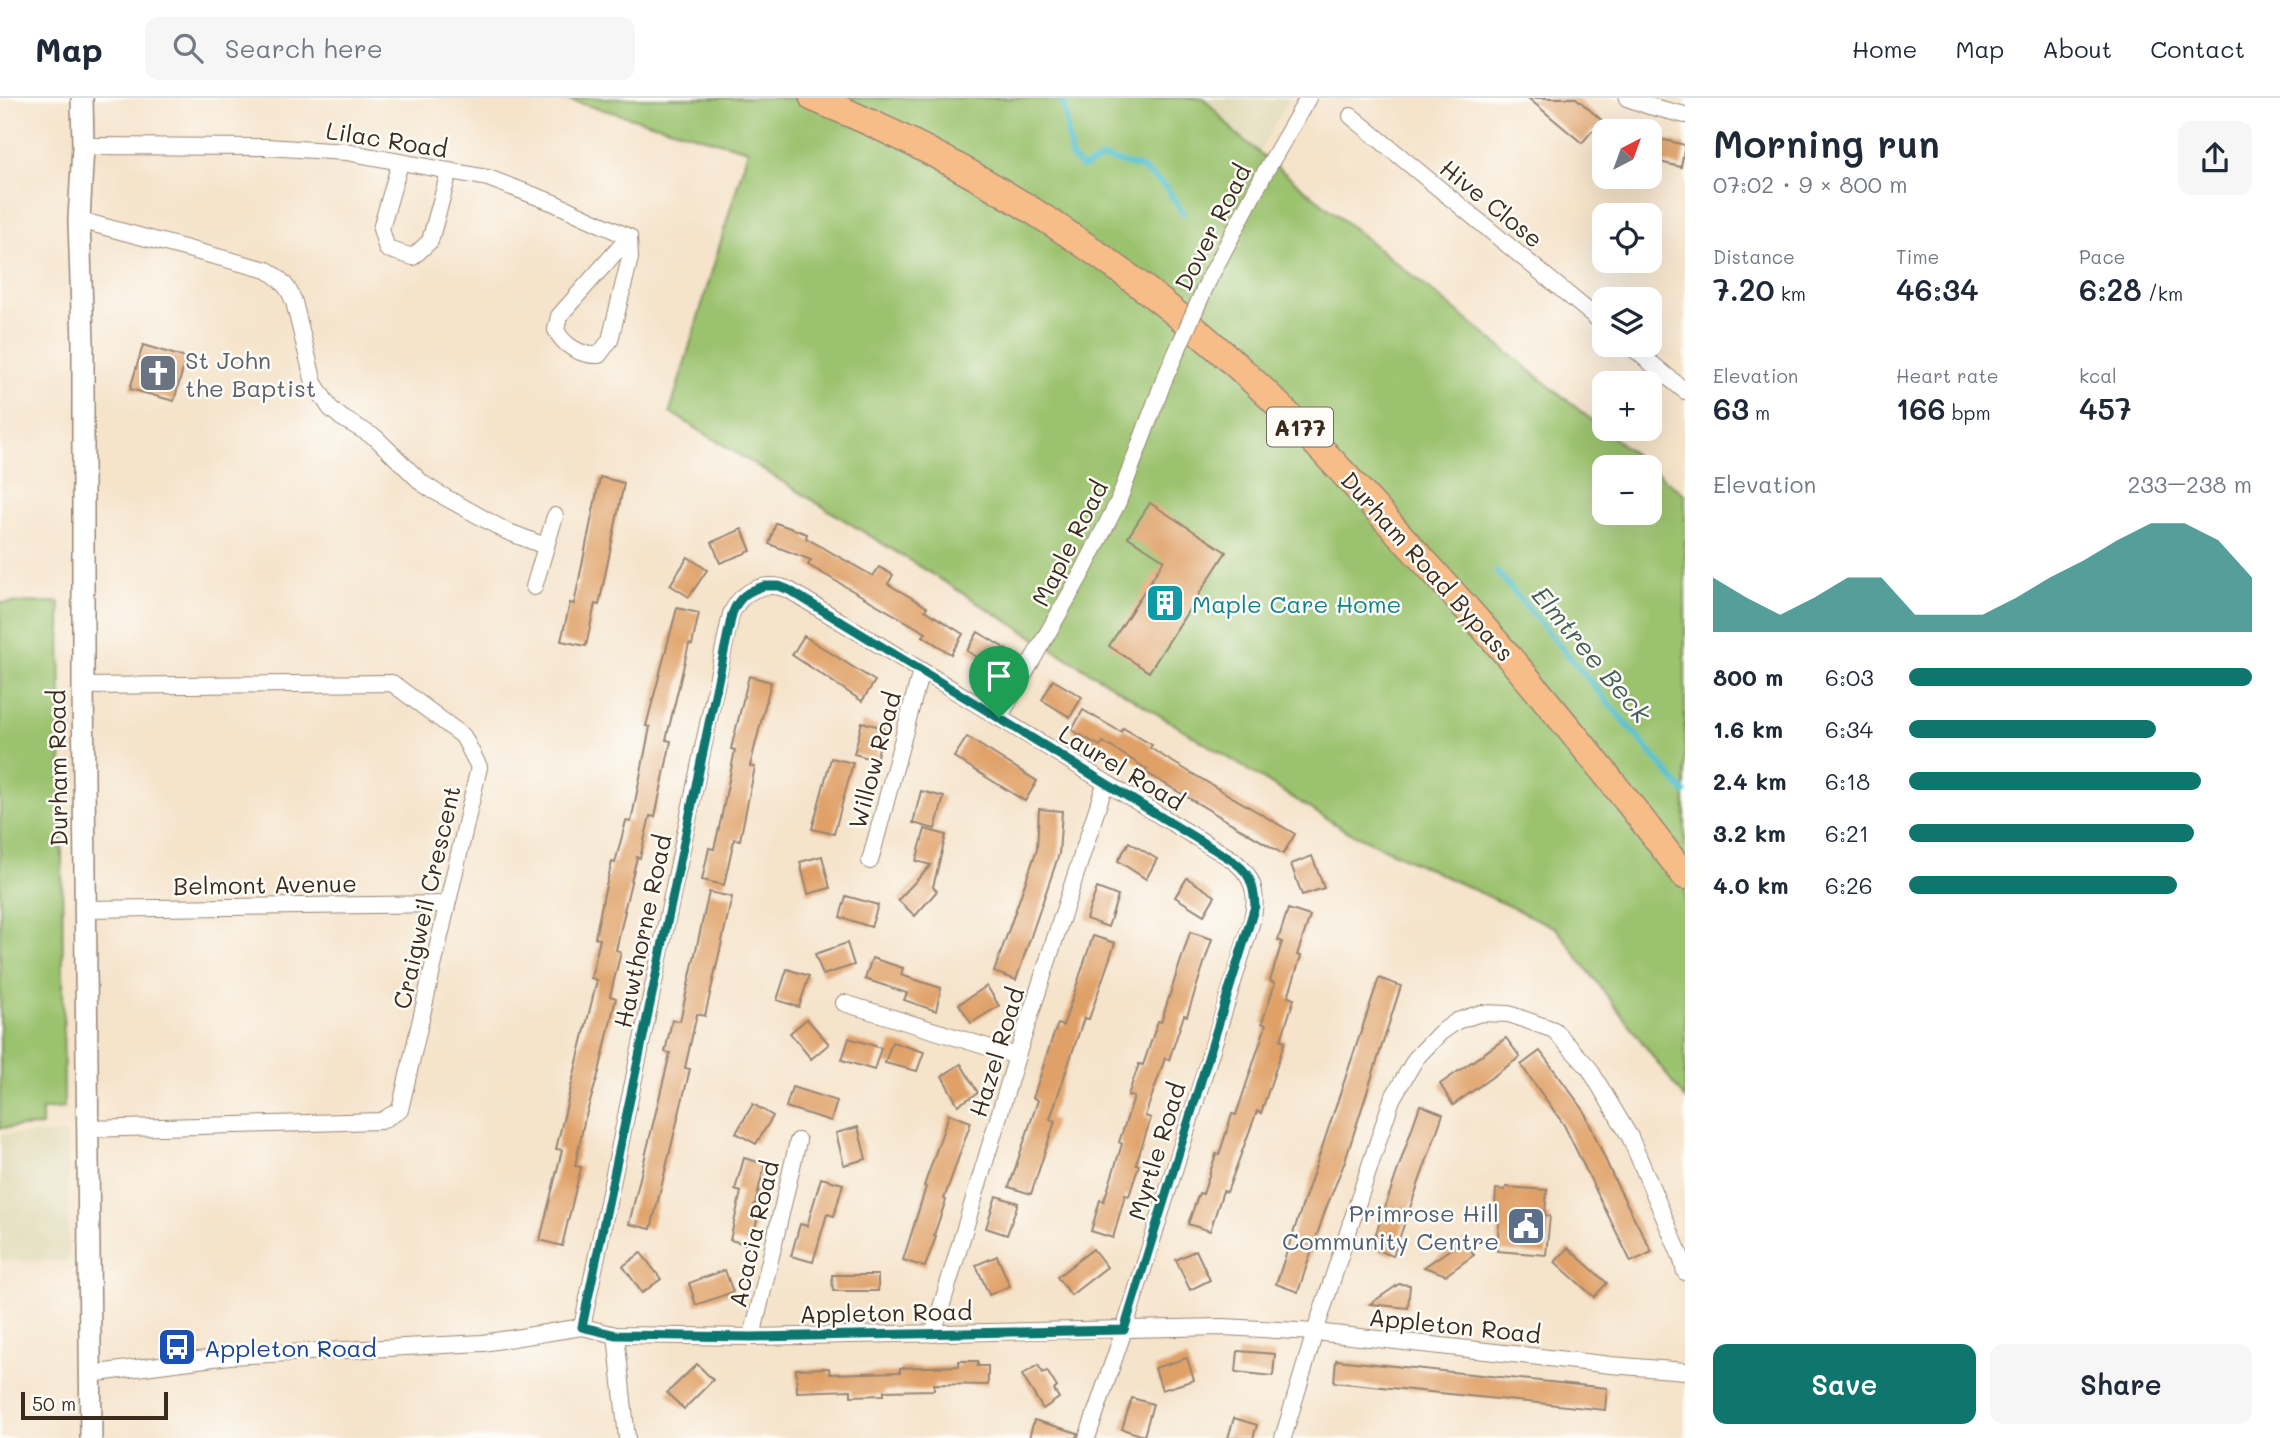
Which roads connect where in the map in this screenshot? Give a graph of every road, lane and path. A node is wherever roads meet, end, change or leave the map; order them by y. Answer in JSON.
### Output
{"nodes":[{"id":1,"x":82,"y":98,"type":"edge"},
{"id":2,"x":813,"y":98,"type":"edge"},
{"id":3,"x":1308,"y":98,"type":"edge"},
{"id":4,"x":1628,"y":98,"type":"edge"},
{"id":5,"x":1685,"y":115,"type":"edge"},
{"id":6,"x":1351,"y":116,"type":"dead end"},
{"id":7,"x":83,"y":146,"type":"junction"},
{"id":8,"x":400,"y":163,"type":"junction"},
{"id":9,"x":449,"y":173,"type":"junction"},
{"id":10,"x":79,"y":220,"type":"junction"},
{"id":11,"x":629,"y":237,"type":"junction"},
{"id":12,"x":1592,"y":314,"type":"edge"},
{"id":13,"x":1644,"y":357,"type":"edge"},
{"id":14,"x":1164,"y":380,"type":"joint"},
{"id":15,"x":1685,"y":391,"type":"edge"},
{"id":16,"x":555,"y":516,"type":"dead end"},
{"id":17,"x":545,"y":546,"type":"junction"},
{"id":18,"x":534,"y":587,"type":"dead end"},
{"id":19,"x":789,"y":590,"type":"joint"},
{"id":20,"x":921,"y":671,"type":"junction"},
{"id":21,"x":83,"y":686,"type":"junction"},
{"id":22,"x":999,"y":718,"type":"junction"},
{"id":23,"x":1105,"y":784,"type":"junction"},
{"id":24,"x":870,"y":861,"type":"dead end"},
{"id":25,"x":1250,"y":876,"type":"joint"},
{"id":26,"x":1685,"y":876,"type":"edge"},
{"id":27,"x":446,"y":904,"type":"junction"},
{"id":28,"x":85,"y":909,"type":"junction"},
{"id":29,"x":844,"y":1003,"type":"dead end"},
{"id":30,"x":1017,"y":1056,"type":"junction"},
{"id":31,"x":87,"y":1129,"type":"junction"},
{"id":32,"x":798,"y":1140,"type":"dead end"},
{"id":33,"x":1685,"y":1272,"type":"edge"},
{"id":34,"x":582,"y":1327,"type":"junction"},
{"id":35,"x":1124,"y":1330,"type":"junction"},
{"id":36,"x":1315,"y":1332,"type":"junction"},
{"id":37,"x":933,"y":1334,"type":"junction"},
{"id":38,"x":616,"y":1335,"type":"junction"},
{"id":39,"x":752,"y":1337,"type":"junction"},
{"id":40,"x":1685,"y":1371,"type":"edge"},
{"id":41,"x":90,"y":1374,"type":"junction"},
{"id":42,"x":91,"y":1438,"type":"edge"},
{"id":43,"x":627,"y":1438,"type":"edge"},
{"id":44,"x":1087,"y":1438,"type":"edge"},
{"id":45,"x":1283,"y":1438,"type":"edge"}],
"edges":[{"from":1,"to":7,"type":"street","name":"Durham Road"},
{"from":2,"to":26,"type":"main road","name":"Durham Road Bypass","number":"A177"},
{"from":3,"to":14,"type":"street","name":"Dover Road","bridge":true},
{"from":4,"to":5,"type":"street"},
{"from":6,"to":12,"type":"street","name":"Hive Close"},
{"from":7,"to":8,"type":"street","name":"Lilac Road"},
{"from":7,"to":10,"type":"street","name":"Durham Road"},
{"from":8,"to":9,"type":"street","name":"Lilac Road"},
{"from":8,"to":9,"type":"street"},
{"from":9,"to":11,"type":"street","name":"Lilac Road"},
{"from":10,"to":17,"type":"street"},
{"from":10,"to":21,"type":"street","name":"Durham Road"},
{"from":11,"to":11,"type":"street"},
{"from":13,"to":15,"type":"street"},
{"from":14,"to":22,"type":"street","name":"Maple Road"},
{"from":16,"to":17,"type":"street"},
{"from":17,"to":18,"type":"street"},
{"from":19,"to":20,"type":"street","name":"Laurel Road"},
{"from":19,"to":34,"type":"street","name":"Hawthorne Road"},
{"from":20,"to":22,"type":"street","name":"Laurel Road"},
{"from":20,"to":24,"type":"street","name":"Willow Road"},
{"from":21,"to":27,"type":"street","name":"Craigweil Crescent"},
{"from":21,"to":28,"type":"street","name":"Durham Road"},
{"from":22,"to":23,"type":"street","name":"Laurel Road"},
{"from":23,"to":25,"type":"street","name":"Laurel Road"},
{"from":23,"to":30,"type":"street","name":"Hazel Road"},
{"from":25,"to":35,"type":"street","name":"Myrtle Road"},
{"from":27,"to":28,"type":"street","name":"Belmont Avenue"},
{"from":27,"to":31,"type":"street","name":"Craigweil Crescent"},
{"from":28,"to":31,"type":"street","name":"Durham Road"},
{"from":29,"to":30,"type":"street"},
{"from":30,"to":37,"type":"street","name":"Hazel Road"},
{"from":31,"to":41,"type":"street","name":"Durham Road"},
{"from":32,"to":39,"type":"street","name":"Acacia Road"},
{"from":33,"to":36,"type":"street"},
{"from":34,"to":38,"type":"street","name":"Appleton Road"},
{"from":34,"to":41,"type":"street","name":"Appleton Road"},
{"from":35,"to":36,"type":"street","name":"Appleton Road"},
{"from":35,"to":37,"type":"street","name":"Appleton Road"},
{"from":35,"to":44,"type":"street","name":"Myrtle Road"},
{"from":36,"to":40,"type":"street","name":"Appleton Road"},
{"from":36,"to":45,"type":"street"},
{"from":37,"to":39,"type":"street","name":"Appleton Road"},
{"from":38,"to":39,"type":"street","name":"Appleton Road"},
{"from":38,"to":43,"type":"street"},
{"from":41,"to":42,"type":"street","name":"Durham Road"}]}
